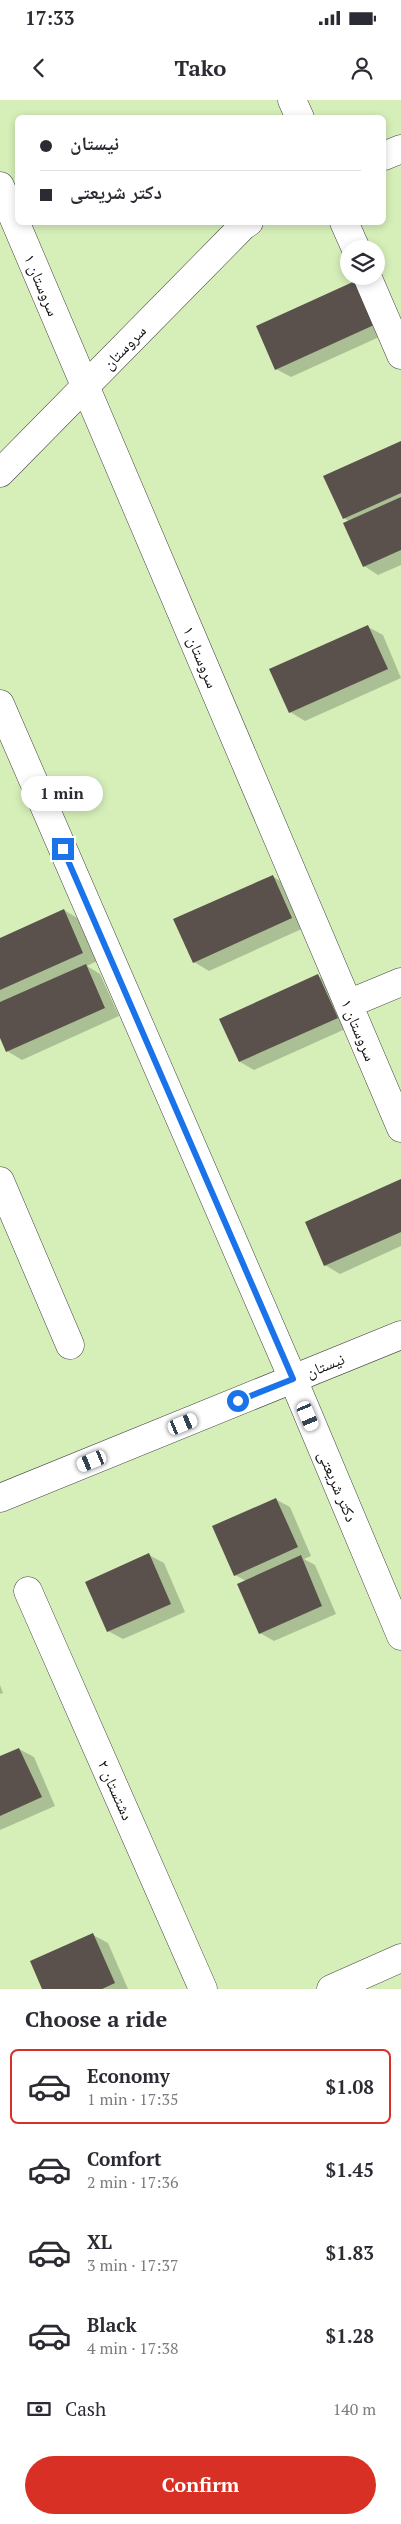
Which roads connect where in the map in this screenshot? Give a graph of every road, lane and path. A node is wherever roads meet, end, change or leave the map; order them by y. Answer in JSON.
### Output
{"nodes":[{"id":1,"x":292,"y":100,"type":"edge"},
{"id":2,"x":299,"y":115,"type":"edge"},
{"id":3,"x":401,"y":149,"type":"edge"},
{"id":4,"x":386,"y":155,"type":"edge"},
{"id":5,"x":0,"y":186,"type":"edge"},
{"id":6,"x":15,"y":221,"type":"edge"},
{"id":7,"x":17,"y":225,"type":"edge"},
{"id":8,"x":244,"y":225,"type":"edge"},
{"id":9,"x":345,"y":225,"type":"edge"},
{"id":10,"x":352,"y":240,"type":"edge"},
{"id":11,"x":371,"y":285,"type":"edge"},
{"id":12,"x":401,"y":355,"type":"edge"},
{"id":13,"x":85,"y":386,"type":"junction"},
{"id":14,"x":0,"y":473,"type":"edge"},
{"id":15,"x":0,"y":704,"type":"edge"},
{"id":16,"x":8,"y":742,"type":"edge"},
{"id":17,"x":401,"y":982,"type":"edge"},
{"id":18,"x":348,"y":1004,"type":"junction"},
{"id":19,"x":401,"y":1128,"type":"edge"},
{"id":20,"x":0,"y":1181,"type":"edge"},
{"id":21,"x":401,"y":1335,"type":"edge"},
{"id":22,"x":70,"y":1345,"type":"dead end"},
{"id":23,"x":293,"y":1379,"type":"junction"},
{"id":24,"x":0,"y":1498,"type":"edge"},
{"id":25,"x":28,"y":1591,"type":"dead end"},
{"id":26,"x":401,"y":1636,"type":"edge"},
{"id":27,"x":401,"y":1958,"type":"edge"},
{"id":28,"x":203,"y":1989,"type":"edge"},
{"id":29,"x":331,"y":1989,"type":"edge"}],
"edges":[{"from":1,"to":2,"type":"street"},
{"from":3,"to":4,"type":"street"},
{"from":5,"to":6,"type":"street","name":"سروستان ۱"},
{"from":7,"to":13,"type":"street","name":"سروستان ۱"},
{"from":8,"to":13,"type":"street","name":"سروستان"},
{"from":9,"to":10,"type":"street"},
{"from":11,"to":12,"type":"street"},
{"from":13,"to":14,"type":"street","name":"سروستان"},
{"from":13,"to":18,"type":"street","name":"سروستان ۱"},
{"from":15,"to":16,"type":"street","name":"دکتر شریعتی"},
{"from":16,"to":23,"type":"street","name":"دکتر شریعتی"},
{"from":17,"to":18,"type":"street"},
{"from":18,"to":19,"type":"street","name":"سروستان ۱"},
{"from":20,"to":22,"type":"street"},
{"from":21,"to":23,"type":"street","name":"نیستان"},
{"from":23,"to":24,"type":"street","name":"نیستان"},
{"from":23,"to":26,"type":"street","name":"دکتر شریعتی"},
{"from":25,"to":28,"type":"street","name":"دشتستان ۲"},
{"from":27,"to":29,"type":"street"}]}
